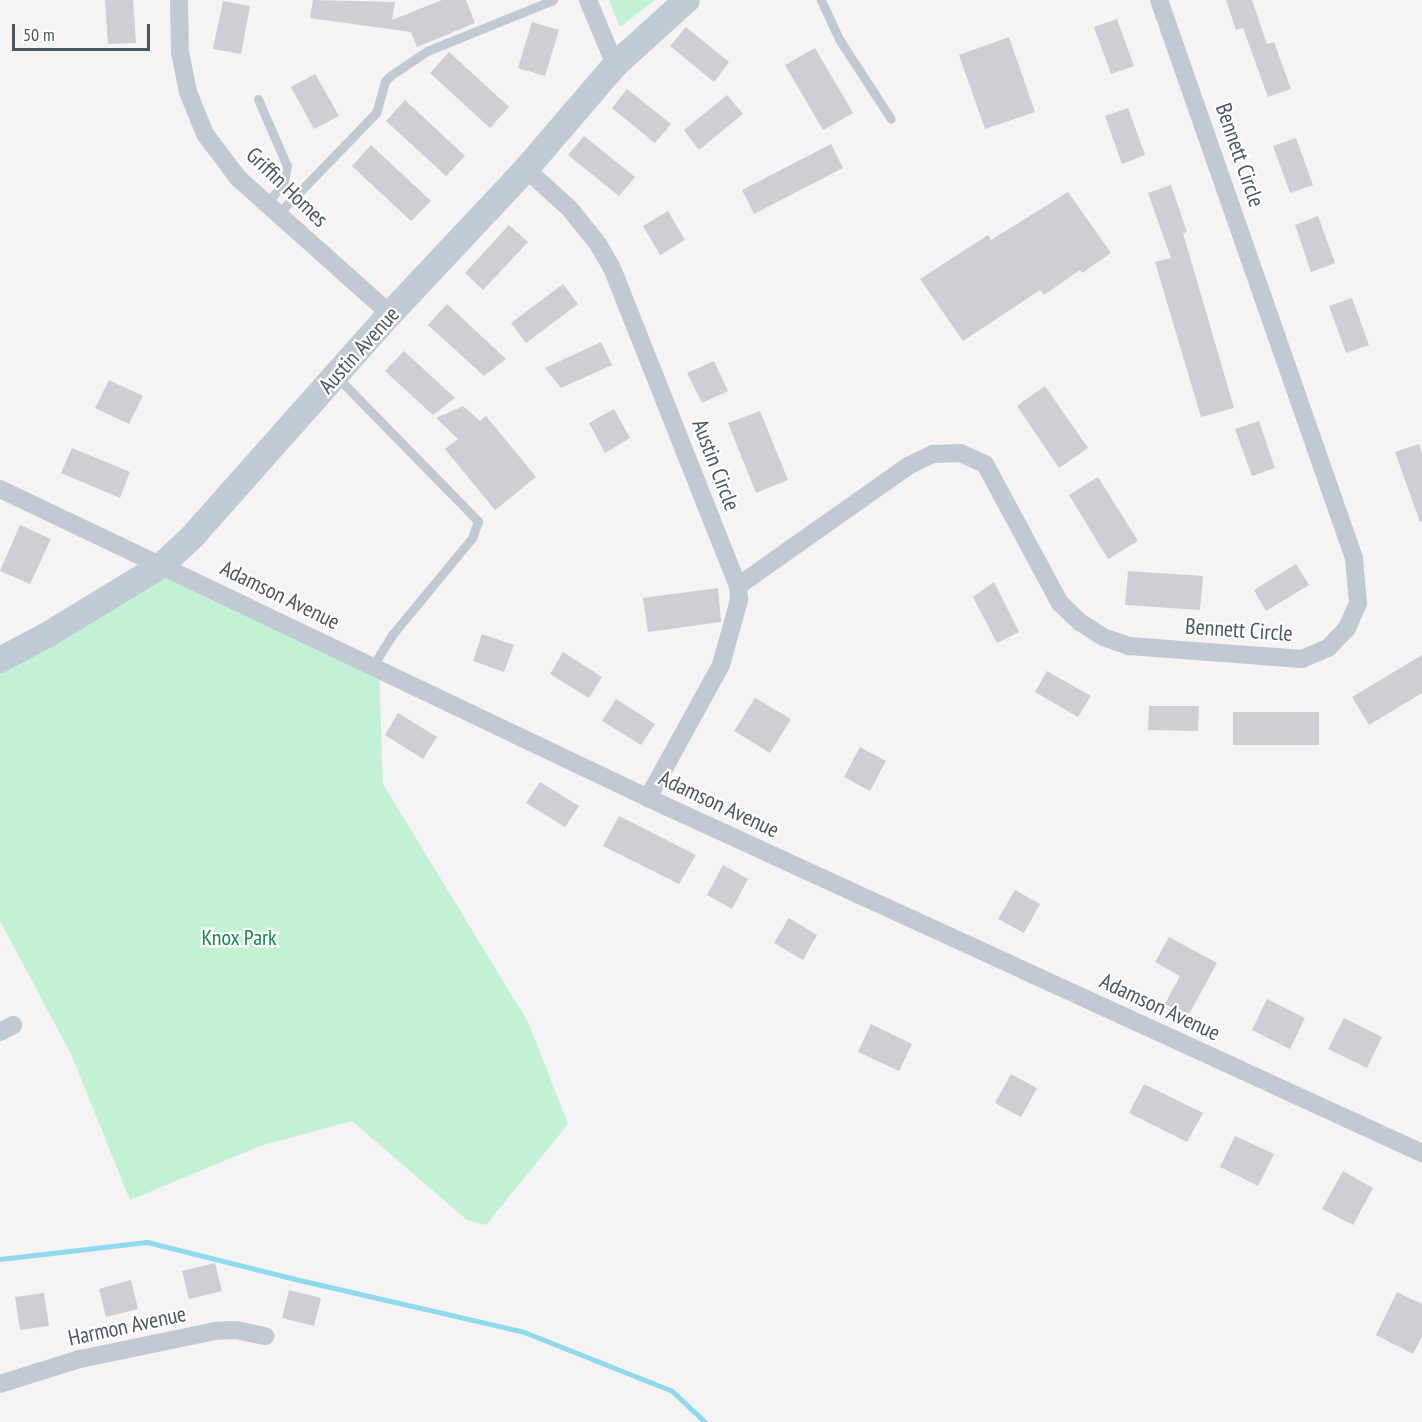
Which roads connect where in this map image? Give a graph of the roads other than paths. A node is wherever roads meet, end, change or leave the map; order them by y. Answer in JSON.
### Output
{"nodes":[{"id":1,"x":179,"y":0,"type":"edge"},
{"id":2,"x":553,"y":0,"type":"edge"},
{"id":3,"x":588,"y":0,"type":"edge"},
{"id":4,"x":687,"y":0,"type":"edge"},
{"id":5,"x":821,"y":0,"type":"edge"},
{"id":6,"x":1159,"y":0,"type":"edge"},
{"id":7,"x":615,"y":65,"type":"junction"},
{"id":8,"x":258,"y":99,"type":"dead end"},
{"id":9,"x":891,"y":119,"type":"dead end"},
{"id":10,"x":526,"y":169,"type":"junction"},
{"id":11,"x":273,"y":209,"type":"junction"},
{"id":12,"x":390,"y":314,"type":"junction"},
{"id":13,"x":336,"y":376,"type":"junction"},
{"id":14,"x":0,"y":489,"type":"edge"},
{"id":15,"x":162,"y":565,"type":"junction"},
{"id":16,"x":738,"y":586,"type":"junction"},
{"id":17,"x":0,"y":660,"type":"edge"},
{"id":18,"x":374,"y":666,"type":"junction"},
{"id":19,"x":648,"y":798,"type":"junction"},
{"id":20,"x":1422,"y":1153,"type":"edge"},
{"id":21,"x":265,"y":1336,"type":"dead end"},
{"id":22,"x":0,"y":1383,"type":"edge"}],
"edges":[{"from":1,"to":11,"type":"street","name":"Griffin Homes"},
{"from":2,"to":11,"type":"lane"},
{"from":3,"to":7,"type":"street"},
{"from":4,"to":7,"type":"street","name":"Austin Avenue"},
{"from":5,"to":9,"type":"lane"},
{"from":6,"to":16,"type":"street","name":"Bennett Circle"},
{"from":7,"to":10,"type":"street","name":"Austin Avenue"},
{"from":8,"to":11,"type":"lane"},
{"from":10,"to":12,"type":"street","name":"Austin Avenue"},
{"from":10,"to":16,"type":"street","name":"Austin Circle"},
{"from":11,"to":12,"type":"street","name":"Griffin Homes"},
{"from":12,"to":13,"type":"street","name":"Austin Avenue"},
{"from":13,"to":15,"type":"street","name":"Austin Avenue"},
{"from":13,"to":18,"type":"lane"},
{"from":14,"to":15,"type":"street","name":"Adamson Avenue"},
{"from":15,"to":17,"type":"street","name":"Austin Avenue"},
{"from":15,"to":18,"type":"street","name":"Adamson Avenue"},
{"from":16,"to":19,"type":"street","name":"Austin Circle"},
{"from":18,"to":19,"type":"street","name":"Adamson Avenue"},
{"from":19,"to":20,"type":"street","name":"Adamson Avenue"},
{"from":21,"to":22,"type":"street","name":"Harmon Avenue"}]}
